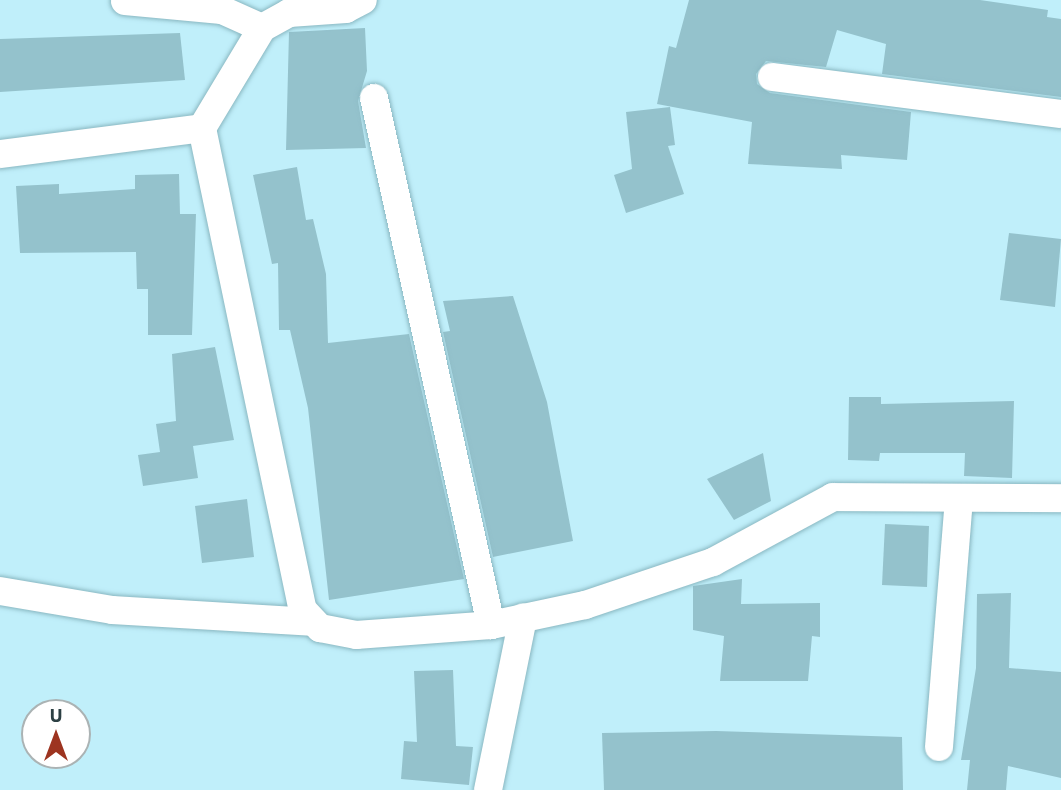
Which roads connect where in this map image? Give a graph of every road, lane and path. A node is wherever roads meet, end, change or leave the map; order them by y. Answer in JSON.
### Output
{"nodes":[{"id":1,"x":363,"y":0,"type":"edge"},
{"id":2,"x":125,"y":1,"type":"edge"},
{"id":3,"x":262,"y":28,"type":"junction"},
{"id":4,"x":772,"y":77,"type":"dead end"},
{"id":5,"x":374,"y":98,"type":"dead end"},
{"id":6,"x":1061,"y":114,"type":"edge"},
{"id":7,"x":202,"y":128,"type":"junction"},
{"id":8,"x":0,"y":154,"type":"edge"},
{"id":9,"x":1061,"y":498,"type":"edge"},
{"id":10,"x":959,"y":499,"type":"junction"},
{"id":11,"x":0,"y":591,"type":"edge"},
{"id":12,"x":523,"y":618,"type":"junction"},
{"id":13,"x":312,"y":622,"type":"junction"},
{"id":14,"x":491,"y":625,"type":"junction"},
{"id":15,"x":939,"y":747,"type":"dead end"},
{"id":16,"x":488,"y":790,"type":"edge"}],
"edges":[{"from":1,"to":3,"type":"street"},
{"from":2,"to":3,"type":"street"},
{"from":3,"to":7,"type":"street"},
{"from":4,"to":6,"type":"street"},
{"from":5,"to":14,"type":"street"},
{"from":7,"to":8,"type":"street"},
{"from":7,"to":13,"type":"street"},
{"from":9,"to":10,"type":"street"},
{"from":10,"to":12,"type":"street"},
{"from":10,"to":15,"type":"street"},
{"from":11,"to":13,"type":"street"},
{"from":12,"to":14,"type":"street"},
{"from":12,"to":16,"type":"street"},
{"from":13,"to":14,"type":"street"}]}
